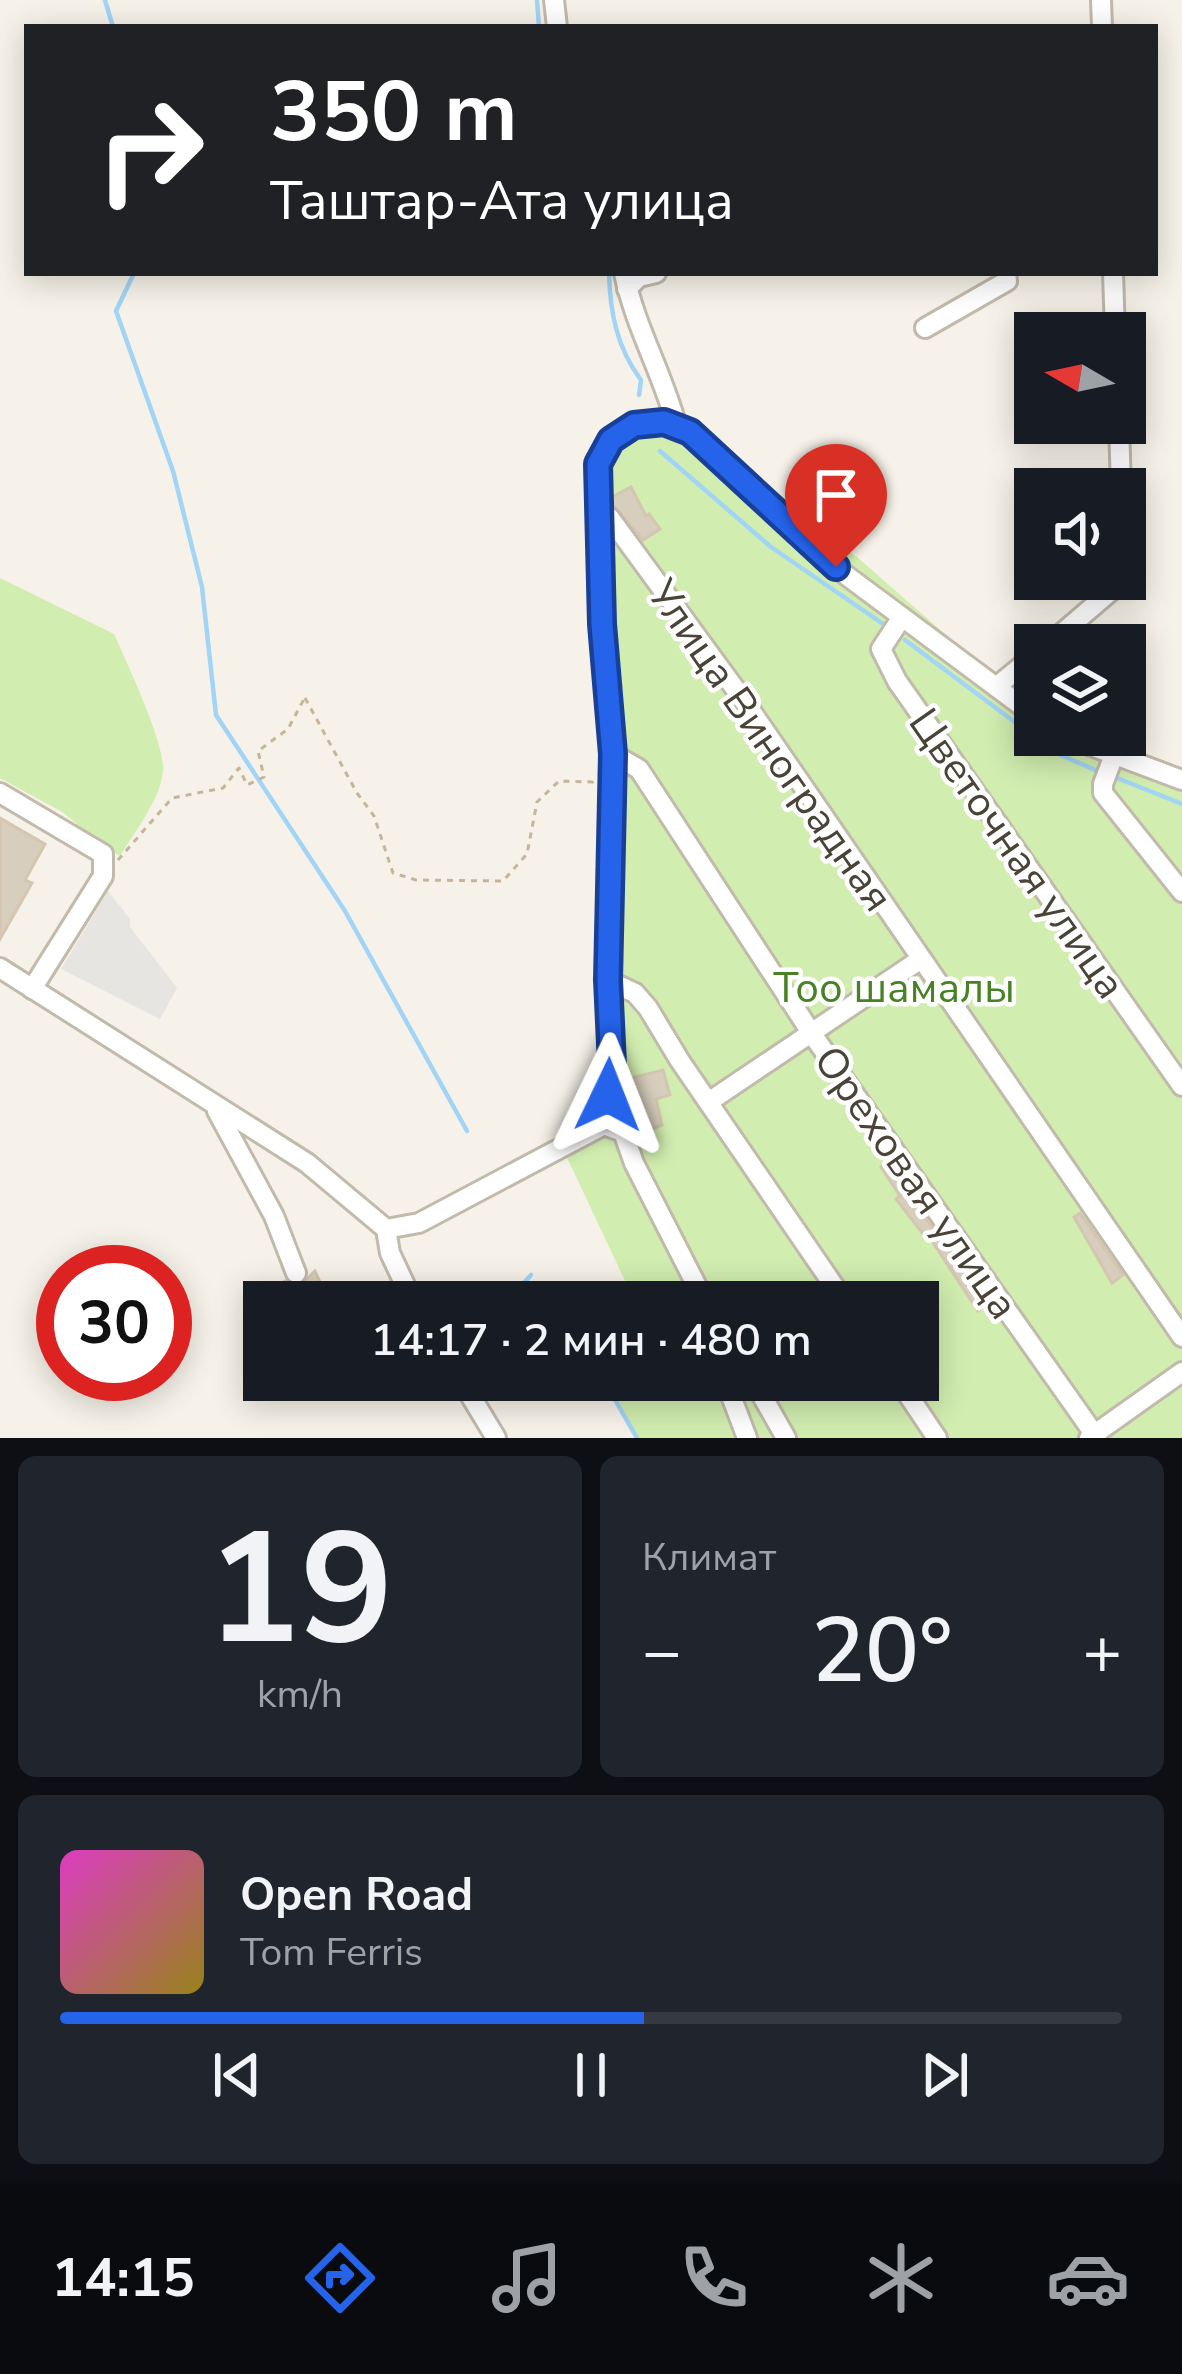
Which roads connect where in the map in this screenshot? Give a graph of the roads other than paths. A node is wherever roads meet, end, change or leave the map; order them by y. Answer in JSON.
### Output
{"nodes":[{"id":1,"x":1006,"y":276,"type":"edge"},
{"id":2,"x":1113,"y":276,"type":"edge"},
{"id":3,"x":626,"y":281,"type":"edge"},
{"id":4,"x":1114,"y":312,"type":"edge"},
{"id":5,"x":925,"y":328,"type":"dead end"},
{"id":6,"x":677,"y":427,"type":"junction"},
{"id":7,"x":599,"y":517,"type":"junction"},
{"id":8,"x":1100,"y":600,"type":"edge"},
{"id":9,"x":902,"y":617,"type":"junction"},
{"id":10,"x":1072,"y":624,"type":"edge"},
{"id":11,"x":1014,"y":673,"type":"edge"},
{"id":12,"x":996,"y":687,"type":"junction"},
{"id":13,"x":1014,"y":700,"type":"edge"},
{"id":14,"x":613,"y":754,"type":"junction"},
{"id":15,"x":1113,"y":756,"type":"edge"},
{"id":16,"x":1119,"y":756,"type":"edge"},
{"id":17,"x":1182,"y":780,"type":"edge"},
{"id":18,"x":0,"y":793,"type":"edge"},
{"id":19,"x":1182,"y":892,"type":"edge"},
{"id":20,"x":922,"y":958,"type":"junction"},
{"id":21,"x":0,"y":968,"type":"edge"},
{"id":22,"x":608,"y":980,"type":"junction"},
{"id":23,"x":32,"y":989,"type":"junction"},
{"id":24,"x":812,"y":1034,"type":"junction"},
{"id":25,"x":1182,"y":1085,"type":"edge"},
{"id":26,"x":710,"y":1101,"type":"junction"},
{"id":27,"x":214,"y":1106,"type":"junction"},
{"id":28,"x":604,"y":1125,"type":"junction"},
{"id":29,"x":386,"y":1229,"type":"junction"},
{"id":30,"x":296,"y":1273,"type":"dead end"},
{"id":31,"x":403,"y":1281,"type":"edge"},
{"id":32,"x":695,"y":1281,"type":"edge"},
{"id":33,"x":831,"y":1281,"type":"edge"},
{"id":34,"x":1182,"y":1337,"type":"edge"},
{"id":35,"x":1182,"y":1372,"type":"edge"},
{"id":36,"x":474,"y":1401,"type":"edge"},
{"id":37,"x":733,"y":1401,"type":"edge"},
{"id":38,"x":765,"y":1401,"type":"edge"},
{"id":39,"x":912,"y":1401,"type":"edge"},
{"id":40,"x":1093,"y":1437,"type":"edge"},
{"id":41,"x":496,"y":1438,"type":"edge"},
{"id":42,"x":747,"y":1438,"type":"edge"},
{"id":43,"x":786,"y":1438,"type":"edge"},
{"id":44,"x":937,"y":1438,"type":"edge"}],
"edges":[{"from":1,"to":5,"type":"street"},
{"from":2,"to":4,"type":"street"},
{"from":3,"to":6,"type":"street"},
{"from":6,"to":7,"type":"street"},
{"from":6,"to":9,"type":"street"},
{"from":7,"to":14,"type":"street"},
{"from":7,"to":20,"type":"street","name":"Улица Виноградная"},
{"from":8,"to":10,"type":"street"},
{"from":9,"to":12,"type":"street"},
{"from":9,"to":25,"type":"street","name":"Цветочная улица"},
{"from":11,"to":12,"type":"street"},
{"from":12,"to":13,"type":"street"},
{"from":14,"to":22,"type":"street"},
{"from":14,"to":24,"type":"street","name":"Ореховая улица"},
{"from":15,"to":19,"type":"street"},
{"from":16,"to":17,"type":"street"},
{"from":18,"to":23,"type":"street"},
{"from":20,"to":24,"type":"street"},
{"from":20,"to":34,"type":"street","name":"Улица Виноградная"},
{"from":21,"to":23,"type":"street"},
{"from":22,"to":26,"type":"street"},
{"from":22,"to":28,"type":"street"},
{"from":23,"to":27,"type":"street"},
{"from":24,"to":26,"type":"street"},
{"from":24,"to":40,"type":"street","name":"Ореховая улица"},
{"from":26,"to":33,"type":"street"},
{"from":27,"to":29,"type":"street"},
{"from":27,"to":30,"type":"street"},
{"from":28,"to":29,"type":"street"},
{"from":28,"to":32,"type":"street"},
{"from":29,"to":31,"type":"street"},
{"from":35,"to":40,"type":"street"},
{"from":36,"to":41,"type":"street"},
{"from":37,"to":42,"type":"street"},
{"from":38,"to":43,"type":"street"},
{"from":39,"to":44,"type":"street"}]}
